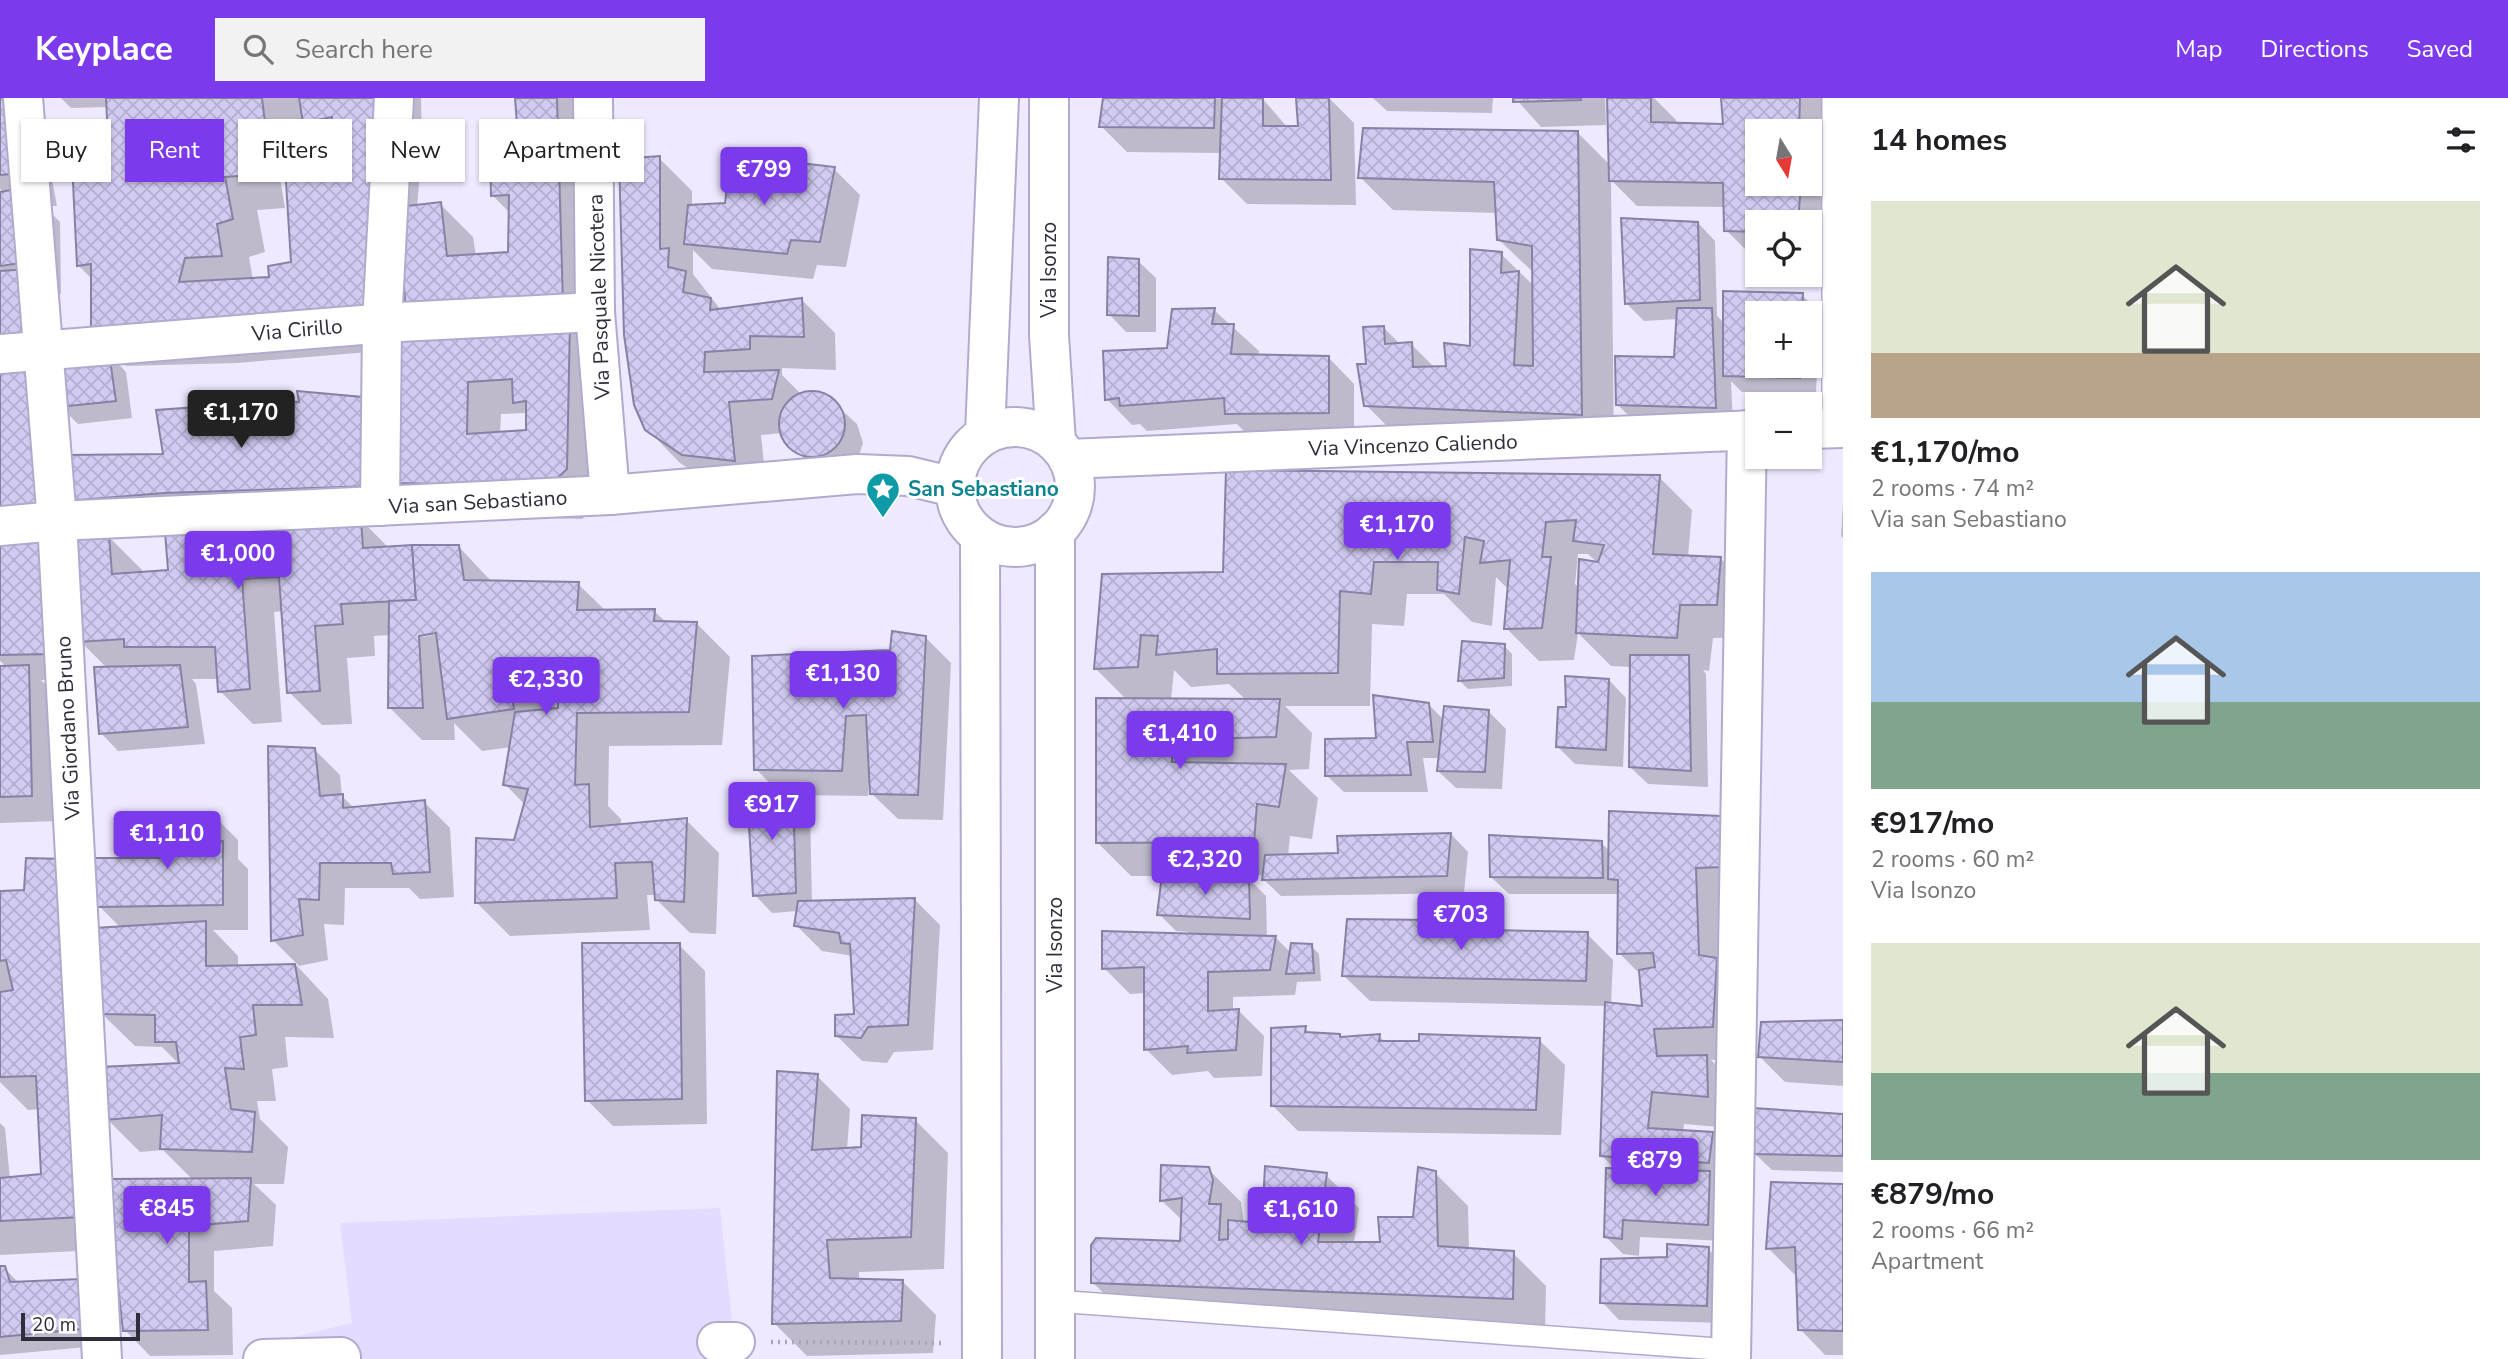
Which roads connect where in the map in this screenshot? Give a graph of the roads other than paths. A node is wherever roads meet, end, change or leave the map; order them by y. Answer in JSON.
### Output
{"nodes":[{"id":1,"x":23,"y":98,"type":"edge"},
{"id":2,"x":394,"y":98,"type":"edge"},
{"id":3,"x":593,"y":98,"type":"edge"},
{"id":4,"x":999,"y":98,"type":"edge"},
{"id":5,"x":1049,"y":98,"type":"edge"},
{"id":6,"x":1833,"y":98,"type":"edge"},
{"id":7,"x":595,"y":312,"type":"junction"},
{"id":8,"x":382,"y":324,"type":"junction"},
{"id":9,"x":41,"y":351,"type":"junction"},
{"id":10,"x":0,"y":354,"type":"edge"},
{"id":11,"x":1828,"y":428,"type":"edge"},
{"id":12,"x":1745,"y":430,"type":"edge"},
{"id":13,"x":985,"y":434,"type":"junction"},
{"id":14,"x":1062,"y":451,"type":"junction"},
{"id":15,"x":1751,"y":469,"type":"edge"},
{"id":16,"x":954,"y":487,"type":"junction"},
{"id":17,"x":610,"y":495,"type":"junction"},
{"id":18,"x":380,"y":506,"type":"junction"},
{"id":19,"x":57,"y":521,"type":"junction"},
{"id":20,"x":0,"y":526,"type":"edge"},
{"id":21,"x":1055,"y":531,"type":"junction"},
{"id":22,"x":980,"y":537,"type":"junction"},
{"id":23,"x":1055,"y":1301,"type":"junction"},
{"id":24,"x":965,"y":1354,"type":"edge"},
{"id":25,"x":1731,"y":1354,"type":"edge"},
{"id":26,"x":341,"y":1357,"type":"dead end"},
{"id":27,"x":102,"y":1359,"type":"edge"},
{"id":28,"x":263,"y":1359,"type":"edge"},
{"id":29,"x":1055,"y":1359,"type":"edge"}],
"edges":[{"from":1,"to":9,"type":"street","name":"Via Giordano Bruno"},
{"from":2,"to":8,"type":"street"},
{"from":3,"to":7,"type":"street","name":"Via Pasquale Nicotera"},
{"from":4,"to":13,"type":"street"},
{"from":5,"to":14,"type":"street","name":"Via Isonzo"},
{"from":6,"to":11,"type":"lane"},
{"from":7,"to":8,"type":"street","name":"Via Cirillo"},
{"from":7,"to":17,"type":"street","name":"Via Pasquale Nicotera"},
{"from":8,"to":9,"type":"street","name":"Via Cirillo"},
{"from":8,"to":18,"type":"street"},
{"from":9,"to":10,"type":"street","name":"Via Cirillo"},
{"from":9,"to":19,"type":"street","name":"Via Giordano Bruno"},
{"from":12,"to":14,"type":"street","name":"Via Vincenzo Caliendo"},
{"from":13,"to":14,"type":"street"},
{"from":13,"to":16,"type":"street"},
{"from":14,"to":21,"type":"street"},
{"from":15,"to":25,"type":"street"},
{"from":16,"to":17,"type":"street","name":"Via san Sebastiano"},
{"from":16,"to":22,"type":"street"},
{"from":17,"to":18,"type":"street","name":"Via san Sebastiano"},
{"from":18,"to":19,"type":"street","name":"Via san Sebastiano"},
{"from":19,"to":20,"type":"street","name":"Via san Sebastiano"},
{"from":19,"to":27,"type":"street","name":"Via Giordano Bruno"},
{"from":21,"to":22,"type":"street"},
{"from":21,"to":23,"type":"street","name":"Via Isonzo"},
{"from":22,"to":24,"type":"street"},
{"from":23,"to":25,"type":"lane"},
{"from":23,"to":29,"type":"street","name":"Via Isonzo"},
{"from":26,"to":28,"type":"street"}]}
